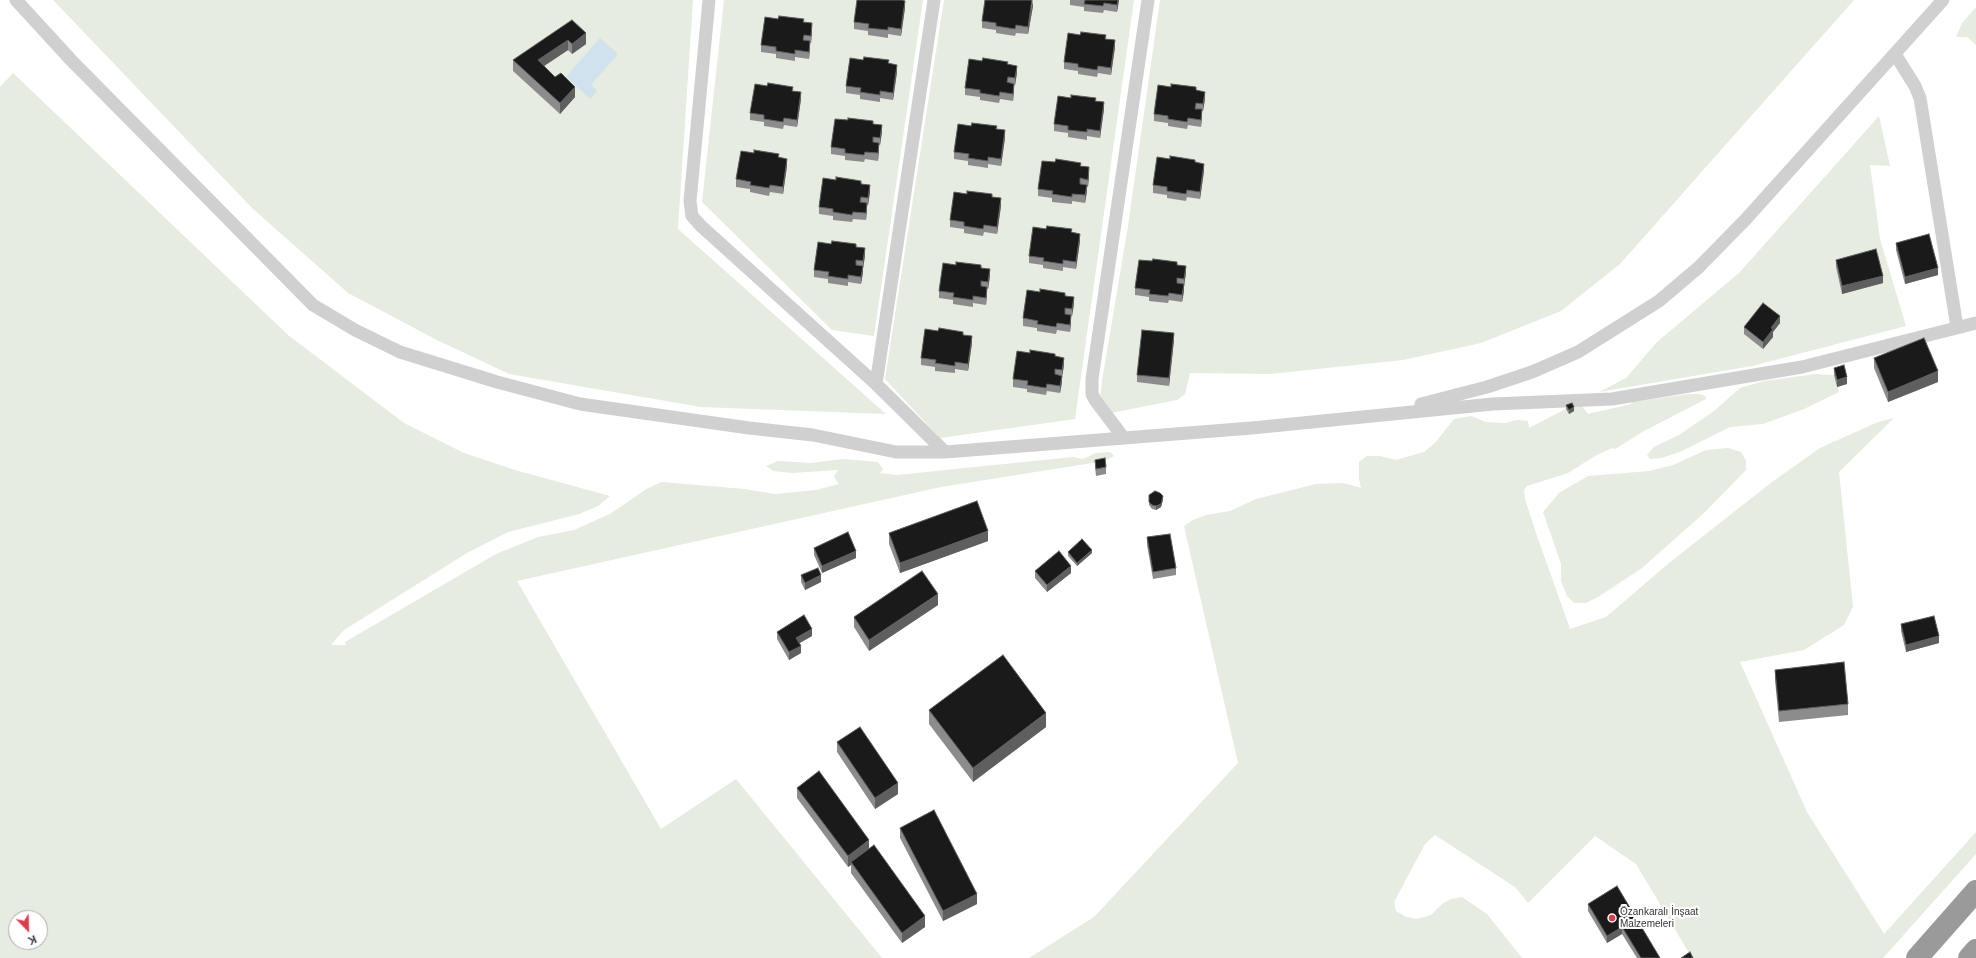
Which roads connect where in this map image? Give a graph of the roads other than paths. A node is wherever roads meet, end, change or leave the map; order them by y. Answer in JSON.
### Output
{"nodes":[{"id":1,"x":16,"y":0,"type":"edge"},
{"id":2,"x":709,"y":0,"type":"edge"},
{"id":3,"x":934,"y":0,"type":"edge"},
{"id":4,"x":1148,"y":0,"type":"edge"},
{"id":5,"x":1943,"y":0,"type":"edge"},
{"id":6,"x":1895,"y":54,"type":"junction"},
{"id":7,"x":1976,"y":323,"type":"edge"},
{"id":8,"x":1957,"y":327,"type":"junction"},
{"id":9,"x":876,"y":384,"type":"junction"},
{"id":10,"x":1368,"y":416,"type":"junction"},
{"id":11,"x":1123,"y":437,"type":"junction"},
{"id":12,"x":945,"y":452,"type":"junction"},
{"id":13,"x":1976,"y":891,"type":"edge"},
{"id":14,"x":1976,"y":950,"type":"edge"},
{"id":15,"x":1917,"y":958,"type":"edge"},
{"id":16,"x":1968,"y":958,"type":"edge"}],
"edges":[{"from":1,"to":12,"type":"street"},
{"from":2,"to":9,"type":"street"},
{"from":3,"to":9,"type":"street"},
{"from":4,"to":11,"type":"street"},
{"from":5,"to":6,"type":"street"},
{"from":6,"to":8,"type":"street"},
{"from":6,"to":10,"type":"street"},
{"from":7,"to":8,"type":"street"},
{"from":8,"to":10,"type":"street"},
{"from":9,"to":12,"type":"street"},
{"from":10,"to":11,"type":"street"},
{"from":11,"to":12,"type":"street"},
{"from":13,"to":15,"type":"highway"},
{"from":14,"to":16,"type":"highway"}]}
